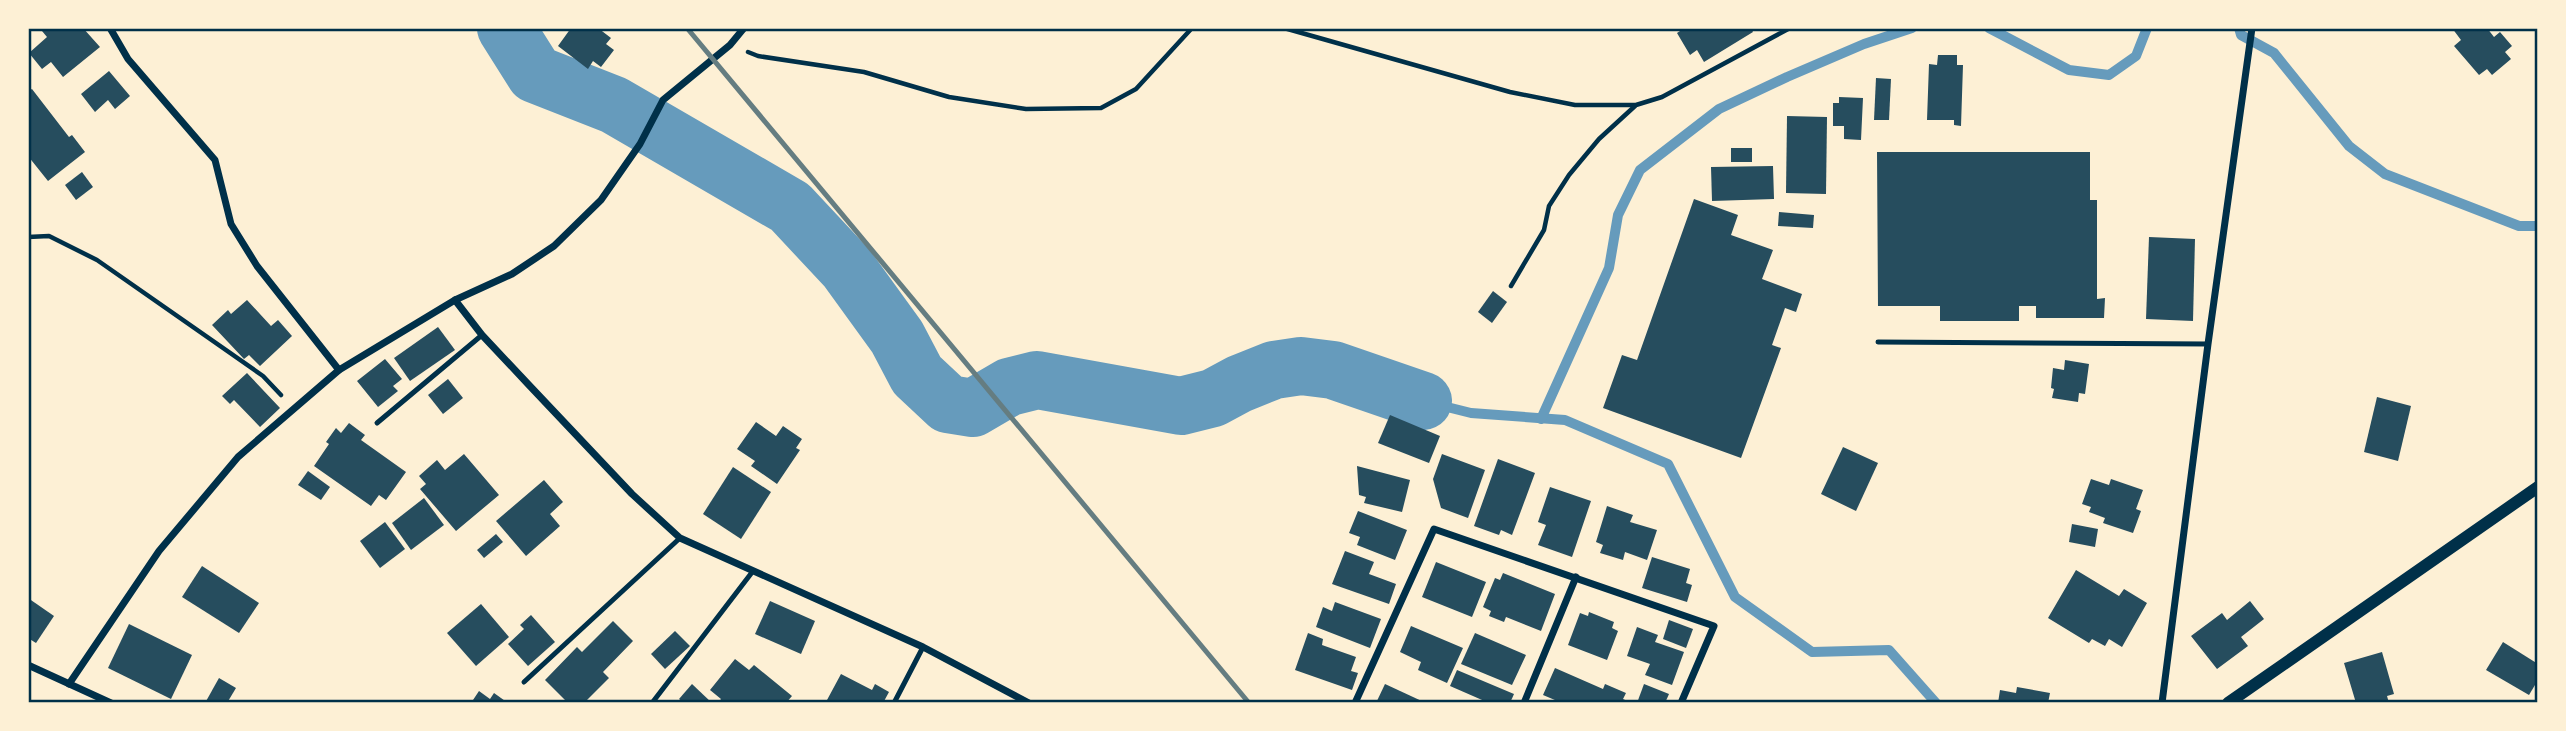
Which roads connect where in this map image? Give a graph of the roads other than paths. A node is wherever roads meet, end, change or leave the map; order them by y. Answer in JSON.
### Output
{"nodes":[{"id":1,"x":110,"y":28,"type":"edge"},
{"id":2,"x":744,"y":28,"type":"edge"},
{"id":3,"x":2251,"y":30,"type":"edge"},
{"id":4,"x":455,"y":300,"type":"junction"},
{"id":5,"x":482,"y":335,"type":"junction"},
{"id":6,"x":1878,"y":342,"type":"dead end"},
{"id":7,"x":2208,"y":344,"type":"junction"},
{"id":8,"x":339,"y":370,"type":"junction"},
{"id":9,"x":377,"y":423,"type":"dead end"},
{"id":10,"x":2538,"y":487,"type":"edge"},
{"id":11,"x":680,"y":538,"type":"junction"},
{"id":12,"x":753,"y":571,"type":"junction"},
{"id":13,"x":1576,"y":577,"type":"junction"},
{"id":14,"x":923,"y":647,"type":"junction"},
{"id":15,"x":28,"y":665,"type":"edge"},
{"id":16,"x":524,"y":682,"type":"dead end"},
{"id":17,"x":69,"y":684,"type":"junction"},
{"id":18,"x":111,"y":703,"type":"edge"},
{"id":19,"x":652,"y":703,"type":"edge"},
{"id":20,"x":894,"y":703,"type":"edge"},
{"id":21,"x":1029,"y":703,"type":"edge"},
{"id":22,"x":1356,"y":703,"type":"edge"},
{"id":23,"x":1524,"y":703,"type":"edge"},
{"id":24,"x":1681,"y":703,"type":"edge"},
{"id":25,"x":2162,"y":703,"type":"edge"},
{"id":26,"x":2228,"y":703,"type":"edge"}],
"edges":[{"from":1,"to":8,"type":"street"},
{"from":2,"to":4,"type":"street"},
{"from":3,"to":7,"type":"street"},
{"from":4,"to":5,"type":"street"},
{"from":4,"to":8,"type":"street"},
{"from":5,"to":9,"type":"lane"},
{"from":5,"to":11,"type":"street"},
{"from":6,"to":7,"type":"lane"},
{"from":7,"to":25,"type":"street"},
{"from":8,"to":17,"type":"street"},
{"from":10,"to":26,"type":"street"},
{"from":11,"to":12,"type":"street"},
{"from":11,"to":16,"type":"lane"},
{"from":12,"to":14,"type":"street"},
{"from":12,"to":19,"type":"lane"},
{"from":13,"to":22,"type":"street"},
{"from":13,"to":23,"type":"street"},
{"from":13,"to":24,"type":"street"},
{"from":14,"to":20,"type":"lane"},
{"from":14,"to":21,"type":"street"},
{"from":15,"to":17,"type":"street"},
{"from":17,"to":18,"type":"street"}]}
